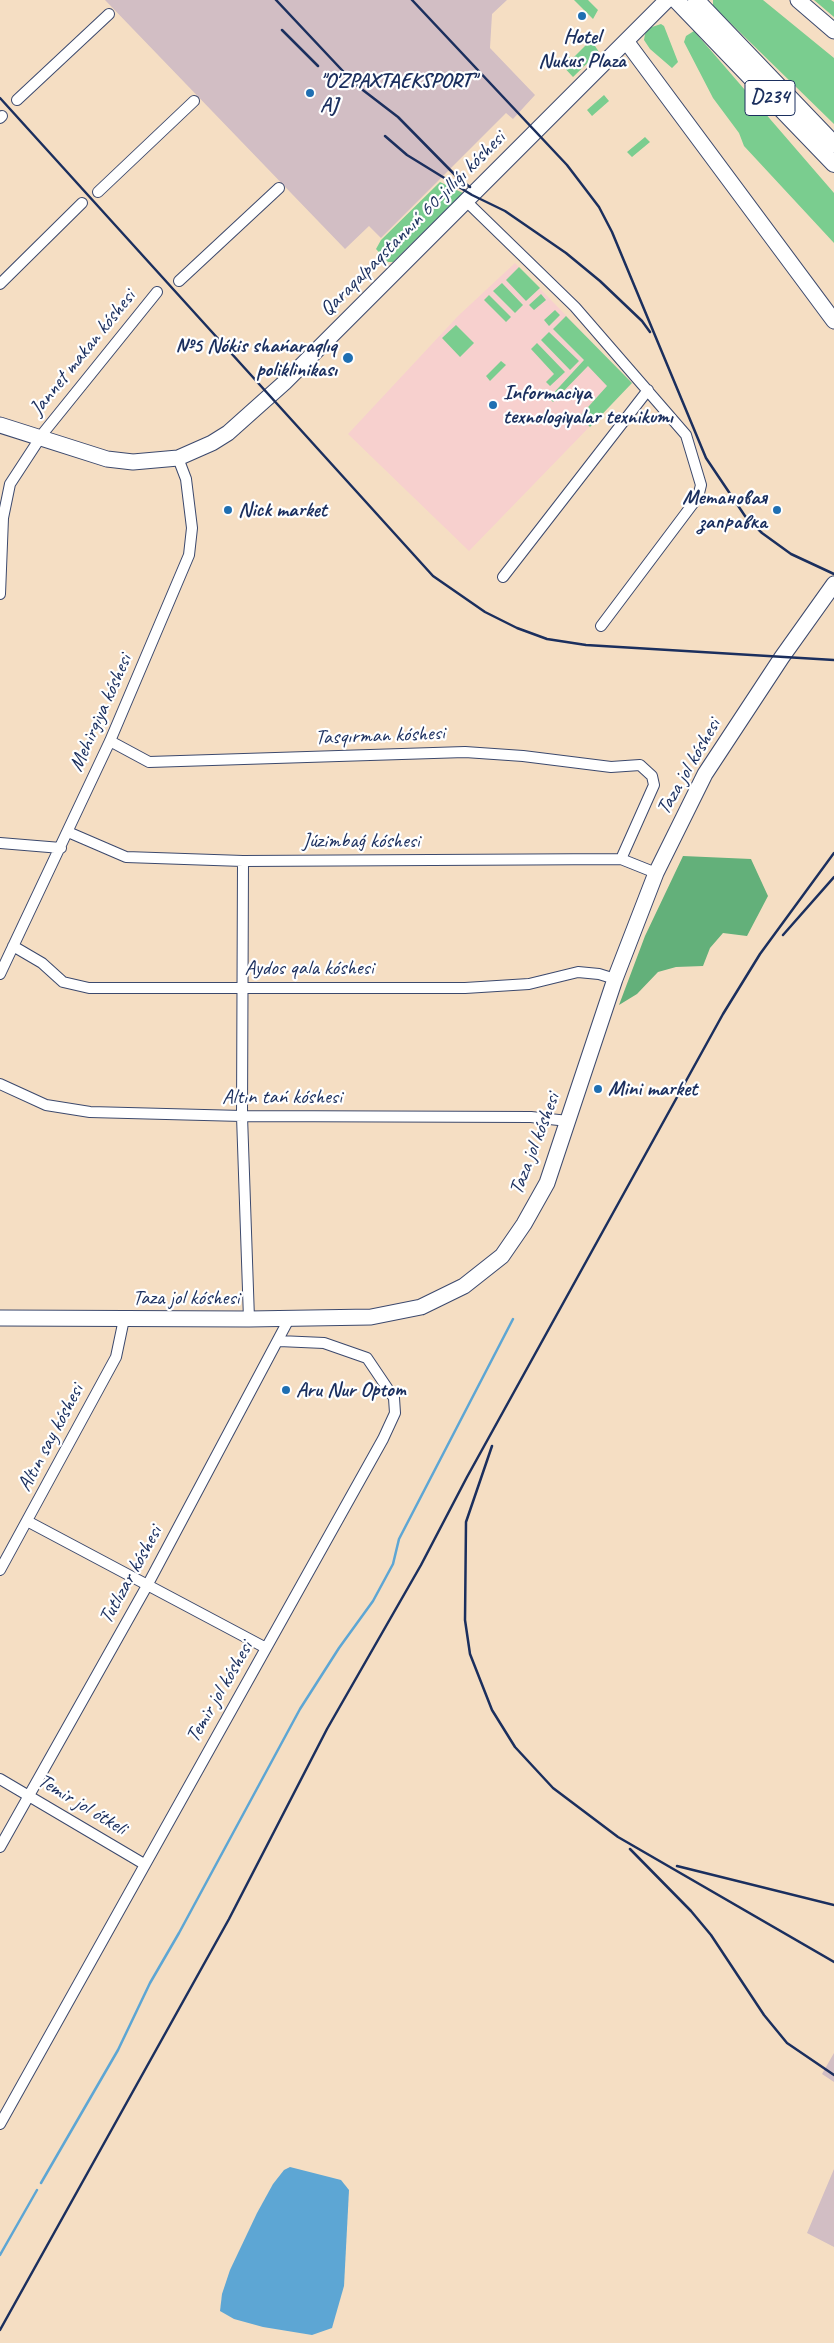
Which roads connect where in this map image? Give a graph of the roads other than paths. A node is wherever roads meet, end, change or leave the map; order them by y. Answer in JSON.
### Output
{"nodes":[{"id":1,"x":667,"y":0,"type":"edge"},
{"id":2,"x":676,"y":0,"type":"edge"},
{"id":3,"x":696,"y":0,"type":"edge"},
{"id":4,"x":798,"y":0,"type":"edge"},
{"id":5,"x":108,"y":14,"type":"dead end"},
{"id":6,"x":834,"y":30,"type":"edge"},
{"id":7,"x":626,"y":40,"type":"junction"},
{"id":8,"x":18,"y":100,"type":"dead end"},
{"id":9,"x":194,"y":101,"type":"dead end"},
{"id":10,"x":834,"y":144,"type":"edge"},
{"id":11,"x":834,"y":164,"type":"edge"},
{"id":12,"x":279,"y":188,"type":"dead end"},
{"id":13,"x":98,"y":192,"type":"dead end"},
{"id":14,"x":466,"y":201,"type":"junction"},
{"id":15,"x":82,"y":203,"type":"dead end"},
{"id":16,"x":179,"y":281,"type":"dead end"},
{"id":17,"x":0,"y":284,"type":"edge"},
{"id":18,"x":157,"y":292,"type":"dead end"},
{"id":19,"x":834,"y":321,"type":"edge"},
{"id":20,"x":648,"y":390,"type":"junction"},
{"id":21,"x":0,"y":425,"type":"edge"},
{"id":22,"x":39,"y":439,"type":"junction"},
{"id":23,"x":178,"y":458,"type":"junction"},
{"id":24,"x":1,"y":554,"type":"edge"},
{"id":25,"x":503,"y":577,"type":"dead end"},
{"id":26,"x":834,"y":584,"type":"edge"},
{"id":27,"x":0,"y":594,"type":"edge"},
{"id":28,"x":601,"y":626,"type":"dead end"},
{"id":29,"x":110,"y":741,"type":"junction"},
{"id":30,"x":68,"y":832,"type":"junction"},
{"id":31,"x":0,"y":843,"type":"edge"},
{"id":32,"x":61,"y":848,"type":"junction"},
{"id":33,"x":621,"y":859,"type":"junction"},
{"id":34,"x":243,"y":861,"type":"junction"},
{"id":35,"x":656,"y":873,"type":"junction"},
{"id":36,"x":13,"y":946,"type":"junction"},
{"id":37,"x":0,"y":974,"type":"edge"},
{"id":38,"x":615,"y":979,"type":"junction"},
{"id":39,"x":242,"y":987,"type":"junction"},
{"id":40,"x":0,"y":1084,"type":"edge"},
{"id":41,"x":242,"y":1116,"type":"junction"},
{"id":42,"x":568,"y":1121,"type":"junction"},
{"id":43,"x":0,"y":1318,"type":"edge"},
{"id":44,"x":124,"y":1319,"type":"junction"},
{"id":45,"x":249,"y":1319,"type":"junction"},
{"id":46,"x":289,"y":1319,"type":"junction"},
{"id":47,"x":279,"y":1341,"type":"junction"},
{"id":48,"x":27,"y":1521,"type":"junction"},
{"id":49,"x":0,"y":1570,"type":"edge"},
{"id":50,"x":148,"y":1584,"type":"junction"},
{"id":51,"x":266,"y":1648,"type":"junction"},
{"id":52,"x":0,"y":1779,"type":"edge"},
{"id":53,"x":30,"y":1796,"type":"junction"},
{"id":54,"x":0,"y":1847,"type":"edge"},
{"id":55,"x":144,"y":1864,"type":"junction"},
{"id":56,"x":0,"y":2124,"type":"edge"}],
"edges":[{"from":1,"to":7,"type":"main road","name":"Qaraqalpaqstannıń 60-jıllıǵı kóshesi"},
{"from":2,"to":11,"type":"main road","number":"D234"},
{"from":3,"to":10,"type":"main road","number":"D234"},
{"from":4,"to":6,"type":"main road"},
{"from":5,"to":8,"type":"street"},
{"from":7,"to":14,"type":"main road","name":"Qaraqalpaqstannıń 60-jıllıǵı kóshesi"},
{"from":7,"to":19,"type":"main road"},
{"from":9,"to":13,"type":"street"},
{"from":12,"to":16,"type":"street"},
{"from":14,"to":20,"type":"street"},
{"from":14,"to":23,"type":"main road","name":"Qaraqalpaqstannıń 60-jıllıǵı kóshesi"},
{"from":15,"to":17,"type":"street"},
{"from":18,"to":22,"type":"street","name":"Jannet makan kóshesi"},
{"from":20,"to":25,"type":"street"},
{"from":20,"to":28,"type":"street"},
{"from":21,"to":22,"type":"main road","name":"Qaraqalpaqstannıń 60-jıllıǵı kóshesi"},
{"from":22,"to":23,"type":"main road","name":"Qaraqalpaqstannıń 60-jıllıǵı kóshesi"},
{"from":22,"to":24,"type":"street","name":"Jannet makan kóshesi"},
{"from":23,"to":29,"type":"street","name":"Mehirgiya kóshesi"},
{"from":24,"to":27,"type":"street","name":"Jannet makan kóshesi"},
{"from":26,"to":35,"type":"main road","name":"Taza jol kóshesi"},
{"from":29,"to":30,"type":"street","name":"Mehirgiya kóshesi"},
{"from":29,"to":33,"type":"street","name":"Tasqırman kóshesi"},
{"from":30,"to":32,"type":"street","name":"Mehirgiya kóshesi"},
{"from":30,"to":34,"type":"street","name":"Júzimbaǵ kóshesi"},
{"from":31,"to":32,"type":"street"},
{"from":32,"to":36,"type":"street","name":"Mehirgiya kóshesi"},
{"from":33,"to":34,"type":"street","name":"Júzimbaǵ kóshesi"},
{"from":33,"to":35,"type":"street","name":"Júzimbaǵ kóshesi"},
{"from":34,"to":39,"type":"street"},
{"from":35,"to":38,"type":"main road","name":"Taza jol kóshesi"},
{"from":36,"to":37,"type":"street","name":"Mehirgiya kóshesi"},
{"from":36,"to":39,"type":"street","name":"Aydos qala kóshesi"},
{"from":38,"to":39,"type":"street","name":"Aydos qala kóshesi"},
{"from":38,"to":42,"type":"main road","name":"Taza jol kóshesi"},
{"from":39,"to":41,"type":"street"},
{"from":40,"to":41,"type":"street","name":"Altın tań kóshesi"},
{"from":41,"to":42,"type":"street","name":"Altın tań kóshesi"},
{"from":41,"to":45,"type":"street"},
{"from":42,"to":46,"type":"main road","name":"Taza jol kóshesi"},
{"from":43,"to":44,"type":"main road","name":"Taza jol kóshesi"},
{"from":44,"to":45,"type":"main road","name":"Taza jol kóshesi"},
{"from":44,"to":48,"type":"street","name":"Altın say kóshesi"},
{"from":45,"to":46,"type":"main road","name":"Taza jol kóshesi"},
{"from":46,"to":47,"type":"street","name":"Tutlızar kóshesi"},
{"from":47,"to":50,"type":"street","name":"Tutlızar kóshesi"},
{"from":47,"to":51,"type":"street","name":"Temir jol kóshesi"},
{"from":48,"to":49,"type":"street","name":"Altın say kóshesi"},
{"from":48,"to":50,"type":"street"},
{"from":50,"to":51,"type":"street"},
{"from":50,"to":53,"type":"street","name":"Tutlızar kóshesi"},
{"from":51,"to":55,"type":"street","name":"Temir jol kóshesi"},
{"from":52,"to":53,"type":"street","name":"Temir jol ótkeli"},
{"from":53,"to":54,"type":"street","name":"Tutlızar kóshesi"},
{"from":53,"to":55,"type":"street","name":"Temir jol ótkeli"},
{"from":55,"to":56,"type":"street","name":"Temir jol kóshesi"}]}
